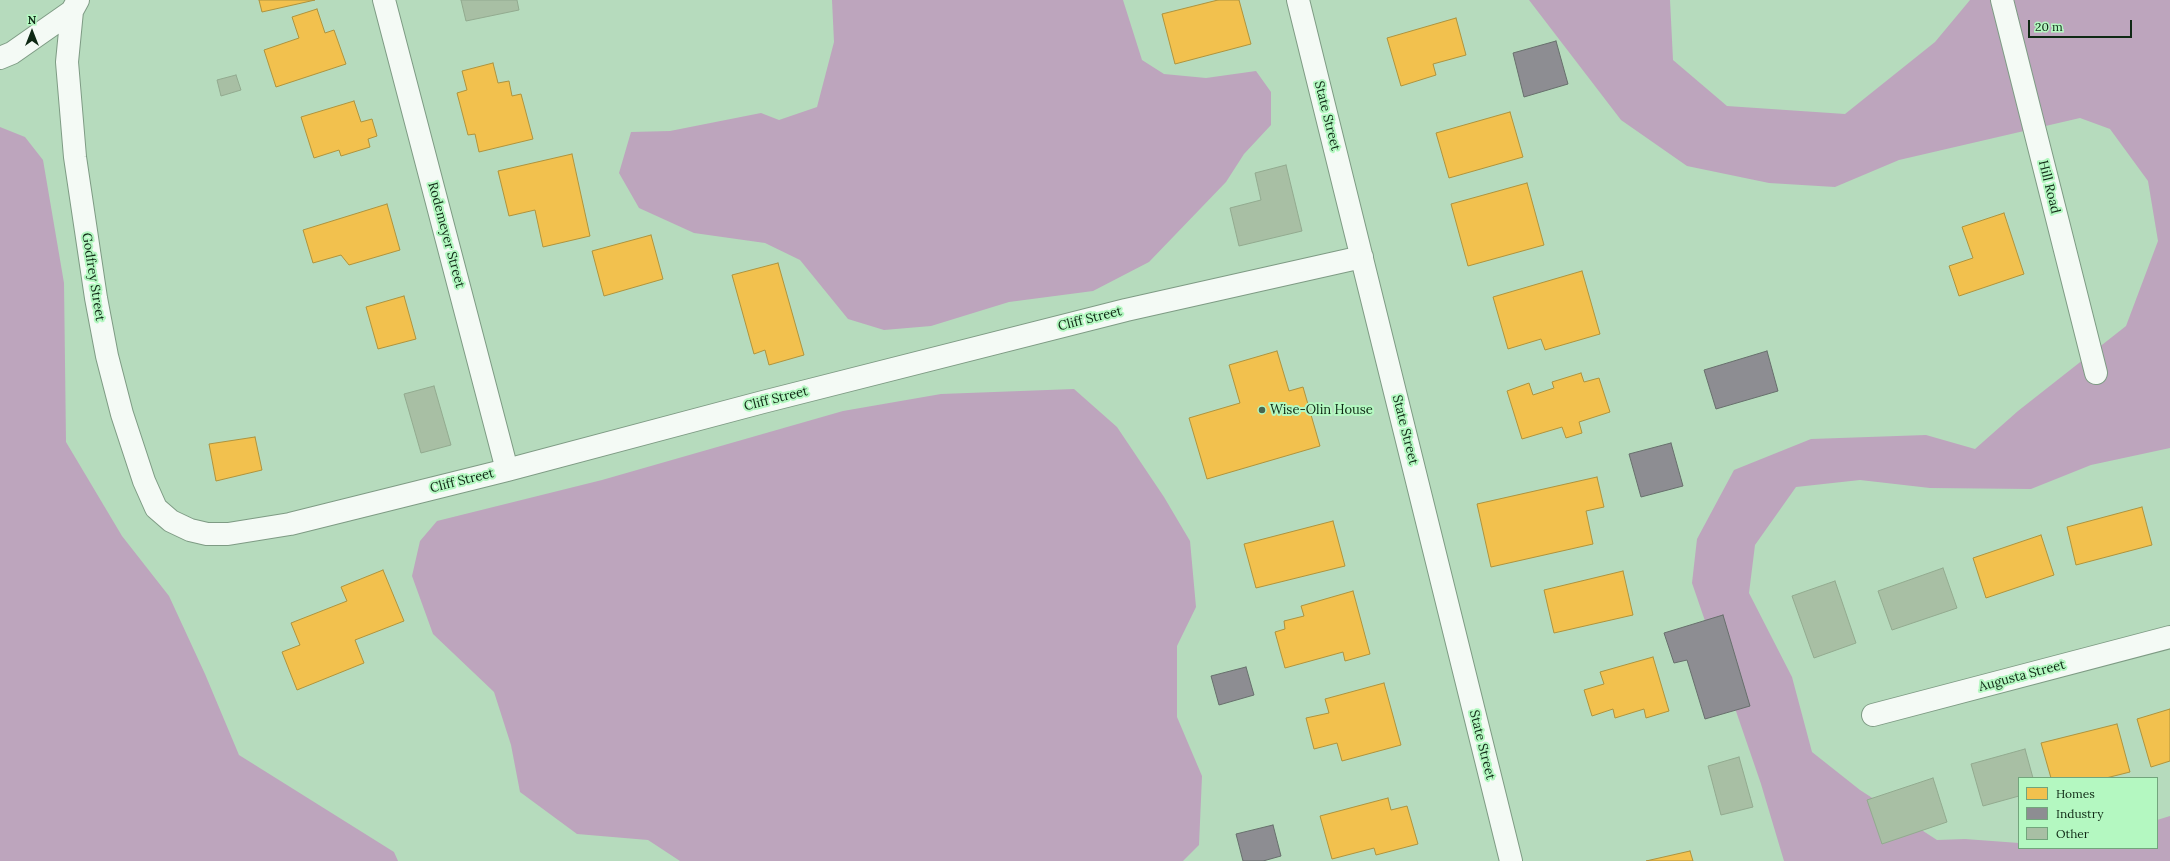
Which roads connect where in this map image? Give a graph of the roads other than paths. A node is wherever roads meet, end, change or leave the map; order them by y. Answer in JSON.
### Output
{"nodes":[{"id":1,"x":384,"y":0,"type":"edge"},
{"id":2,"x":1298,"y":0,"type":"edge"},
{"id":3,"x":2002,"y":0,"type":"edge"},
{"id":4,"x":75,"y":5,"type":"edge"},
{"id":5,"x":0,"y":58,"type":"edge"},
{"id":6,"x":1362,"y":257,"type":"junction"},
{"id":7,"x":2096,"y":373,"type":"dead end"},
{"id":8,"x":507,"y":470,"type":"junction"},
{"id":9,"x":190,"y":530,"type":"joint"},
{"id":10,"x":2170,"y":637,"type":"edge"},
{"id":11,"x":1873,"y":715,"type":"dead end"},
{"id":12,"x":1511,"y":861,"type":"edge"}],
"edges":[{"from":1,"to":8,"type":"street","name":"Rodemeyer Street"},
{"from":2,"to":6,"type":"street","name":"State Street"},
{"from":3,"to":7,"type":"street","name":"Hill Road"},
{"from":4,"to":5,"type":"street"},
{"from":4,"to":9,"type":"street","name":"Godfrey Street"},
{"from":6,"to":8,"type":"street","name":"Cliff Street"},
{"from":6,"to":12,"type":"street","name":"State Street"},
{"from":8,"to":9,"type":"street","name":"Cliff Street"},
{"from":10,"to":11,"type":"street","name":"Augusta Street"}]}
